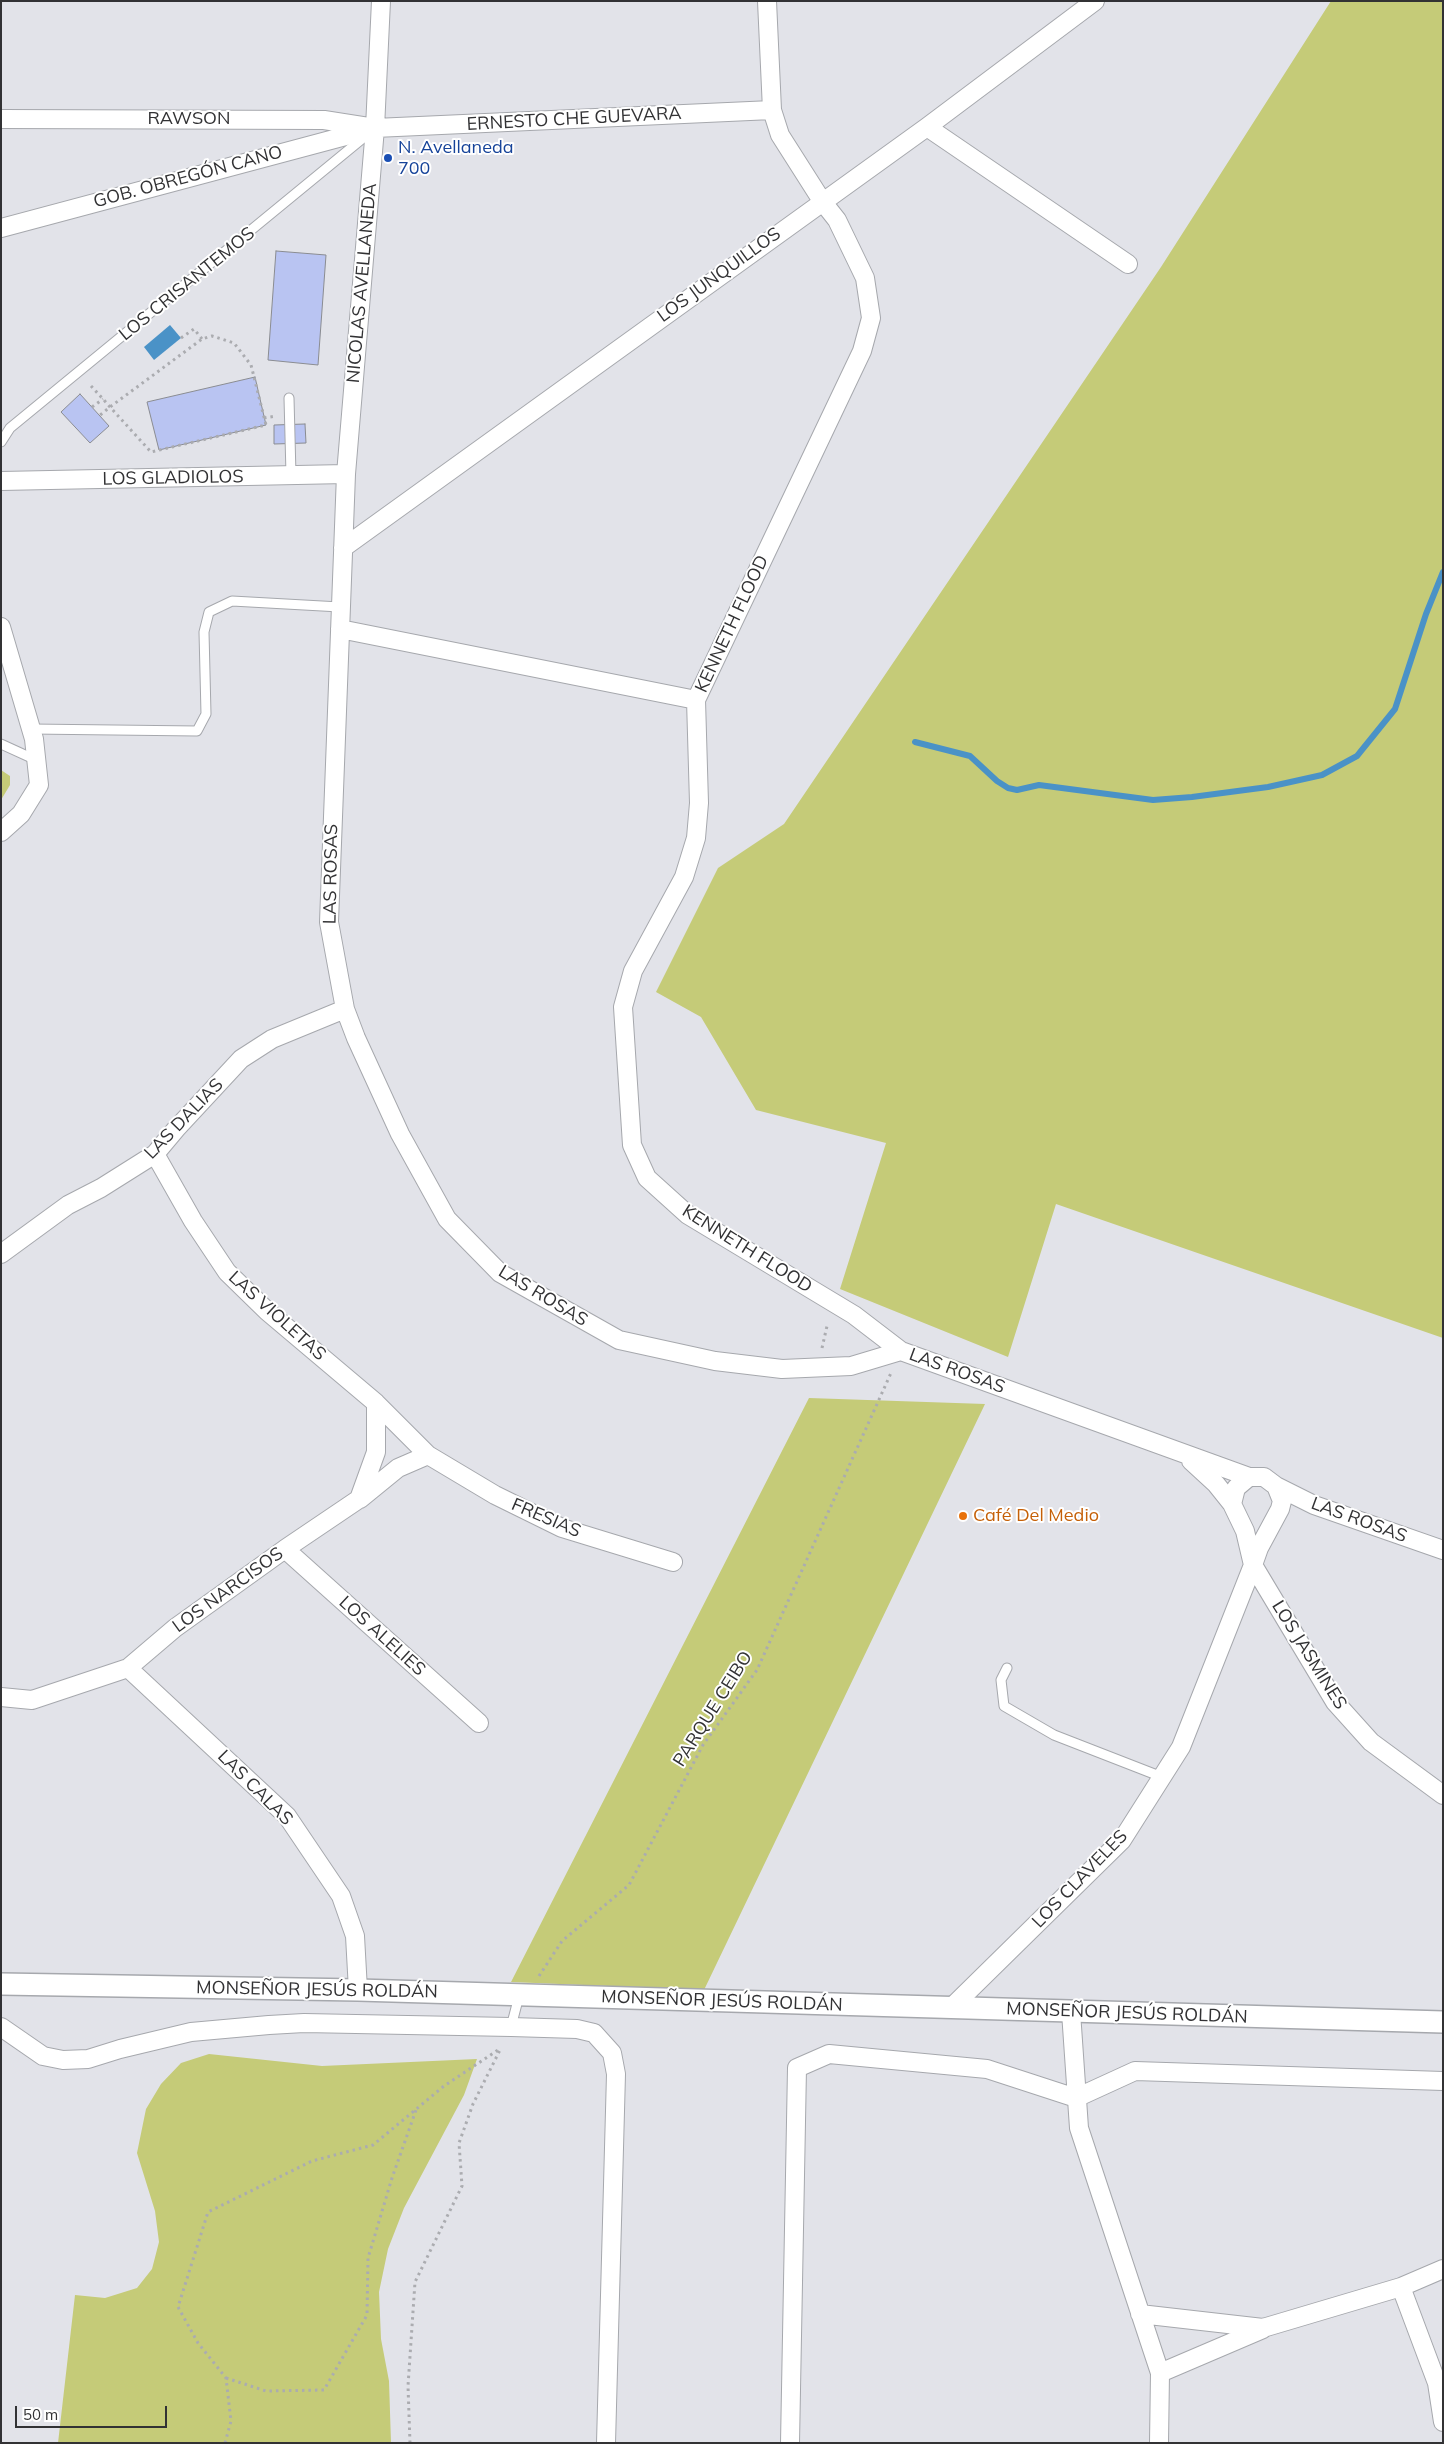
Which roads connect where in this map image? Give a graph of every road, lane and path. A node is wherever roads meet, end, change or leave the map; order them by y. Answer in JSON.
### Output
{"nodes":[{"id":1,"x":381,"y":1,"type":"edge"},
{"id":2,"x":767,"y":1,"type":"edge"},
{"id":3,"x":1095,"y":1,"type":"edge"},
{"id":4,"x":772,"y":110,"type":"junction"},
{"id":5,"x":1,"y":119,"type":"edge"},
{"id":6,"x":927,"y":127,"type":"junction"},
{"id":7,"x":376,"y":128,"type":"junction"},
{"id":8,"x":822,"y":201,"type":"junction"},
{"id":9,"x":1,"y":228,"type":"edge"},
{"id":10,"x":1128,"y":264,"type":"dead end"},
{"id":11,"x":181,"y":338,"type":"dead end"},
{"id":12,"x":202,"y":339,"type":"junction"},
{"id":13,"x":91,"y":386,"type":"dead end"},
{"id":14,"x":289,"y":398,"type":"dead end"},
{"id":15,"x":103,"y":399,"type":"junction"},
{"id":16,"x":92,"y":407,"type":"dead end"},
{"id":17,"x":110,"y":407,"type":"junction"},
{"id":18,"x":99,"y":416,"type":"dead end"},
{"id":19,"x":1,"y":442,"type":"edge"},
{"id":20,"x":346,"y":474,"type":"junction"},
{"id":21,"x":291,"y":475,"type":"junction"},
{"id":22,"x":1,"y":481,"type":"edge"},
{"id":23,"x":343,"y":548,"type":"junction"},
{"id":24,"x":340,"y":607,"type":"junction"},
{"id":25,"x":340,"y":629,"type":"junction"},
{"id":26,"x":2,"y":636,"type":"edge"},
{"id":27,"x":696,"y":700,"type":"junction"},
{"id":28,"x":31,"y":729,"type":"junction"},
{"id":29,"x":1,"y":744,"type":"edge"},
{"id":30,"x":36,"y":760,"type":"junction"},
{"id":31,"x":1,"y":832,"type":"edge"},
{"id":32,"x":345,"y":1009,"type":"junction"},
{"id":33,"x":155,"y":1154,"type":"junction"},
{"id":34,"x":1,"y":1254,"type":"edge"},
{"id":35,"x":827,"y":1326,"type":"dead end"},
{"id":36,"x":822,"y":1348,"type":"dead end"},
{"id":37,"x":901,"y":1351,"type":"junction"},
{"id":38,"x":376,"y":1403,"type":"junction"},
{"id":39,"x":428,"y":1455,"type":"junction"},
{"id":40,"x":1183,"y":1455,"type":"junction"},
{"id":41,"x":1249,"y":1478,"type":"junction"},
{"id":42,"x":1276,"y":1486,"type":"junction"},
{"id":43,"x":359,"y":1500,"type":"junction"},
{"id":44,"x":1314,"y":1505,"type":"junction"},
{"id":45,"x":1236,"y":1511,"type":"junction"},
{"id":46,"x":1276,"y":1516,"type":"junction"},
{"id":47,"x":285,"y":1549,"type":"junction"},
{"id":48,"x":1443,"y":1550,"type":"edge"},
{"id":49,"x":673,"y":1562,"type":"dead end"},
{"id":50,"x":1253,"y":1565,"type":"junction"},
{"id":51,"x":1238,"y":1603,"type":"junction"},
{"id":52,"x":1280,"y":1609,"type":"junction"},
{"id":53,"x":128,"y":1668,"type":"junction"},
{"id":54,"x":1006,"y":1668,"type":"dead end"},
{"id":55,"x":1,"y":1697,"type":"edge"},
{"id":56,"x":479,"y":1723,"type":"dead end"},
{"id":57,"x":1162,"y":1777,"type":"junction"},
{"id":58,"x":1443,"y":1795,"type":"edge"},
{"id":59,"x":1,"y":1984,"type":"edge"},
{"id":60,"x":358,"y":1990,"type":"junction"},
{"id":61,"x":523,"y":1995,"type":"junction"},
{"id":62,"x":951,"y":2008,"type":"junction"},
{"id":63,"x":1071,"y":2012,"type":"junction"},
{"id":64,"x":1443,"y":2022,"type":"edge"},
{"id":65,"x":1,"y":2027,"type":"edge"},
{"id":66,"x":511,"y":2027,"type":"junction"},
{"id":67,"x":501,"y":2048,"type":"junction"},
{"id":68,"x":1443,"y":2080,"type":"edge"},
{"id":69,"x":1076,"y":2098,"type":"junction"},
{"id":70,"x":416,"y":2109,"type":"junction"},
{"id":71,"x":1443,"y":2269,"type":"edge"},
{"id":72,"x":1401,"y":2287,"type":"junction"},
{"id":73,"x":1140,"y":2314,"type":"junction"},
{"id":74,"x":1263,"y":2328,"type":"junction"},
{"id":75,"x":1160,"y":2373,"type":"junction"},
{"id":76,"x":226,"y":2378,"type":"junction"},
{"id":77,"x":1443,"y":2422,"type":"edge"},
{"id":78,"x":225,"y":2443,"type":"edge"},
{"id":79,"x":410,"y":2443,"type":"edge"},
{"id":80,"x":606,"y":2443,"type":"edge"},
{"id":81,"x":790,"y":2443,"type":"edge"},
{"id":82,"x":1158,"y":2443,"type":"edge"}],
"edges":[{"from":1,"to":7,"type":"street","name":"NICOLAS AVELLANEDA"},
{"from":2,"to":4,"type":"street","name":"KENNETH FLOOD"},
{"from":3,"to":6,"type":"street","name":"LOS JUNQUILLOS"},
{"from":4,"to":7,"type":"street","name":"ERNESTO CHE GUEVARA"},
{"from":4,"to":8,"type":"street","name":"KENNETH FLOOD"},
{"from":5,"to":7,"type":"street","name":"RAWSON"},
{"from":6,"to":8,"type":"street","name":"LOS JUNQUILLOS"},
{"from":6,"to":10,"type":"street"},
{"from":7,"to":9,"type":"street","name":"GOB. OBREGÓN CANO"},
{"from":7,"to":19,"type":"lane","name":"LOS CRISANTEMOS"},
{"from":7,"to":20,"type":"street","name":"NICOLAS AVELLANEDA"},
{"from":8,"to":23,"type":"street","name":"LOS JUNQUILLOS"},
{"from":8,"to":27,"type":"street","name":"KENNETH FLOOD"},
{"from":11,"to":12,"type":"path"},
{"from":12,"to":17,"type":"path"},
{"from":12,"to":17,"type":"path"},
{"from":13,"to":15,"type":"path"},
{"from":14,"to":21,"type":"lane"},
{"from":15,"to":16,"type":"path"},
{"from":15,"to":17,"type":"path"},
{"from":17,"to":18,"type":"path"},
{"from":20,"to":21,"type":"street","name":"LOS GLADIOLOS"},
{"from":20,"to":23,"type":"street","name":"LAS ROSAS"},
{"from":21,"to":22,"type":"street","name":"LOS GLADIOLOS"},
{"from":23,"to":24,"type":"street","name":"LAS ROSAS"},
{"from":24,"to":25,"type":"street","name":"LAS ROSAS"},
{"from":24,"to":28,"type":"lane"},
{"from":25,"to":27,"type":"street"},
{"from":25,"to":32,"type":"street","name":"LAS ROSAS"},
{"from":26,"to":28,"type":"street"},
{"from":27,"to":37,"type":"street","name":"KENNETH FLOOD"},
{"from":28,"to":30,"type":"street"},
{"from":29,"to":30,"type":"lane"},
{"from":30,"to":31,"type":"street"},
{"from":32,"to":33,"type":"street","name":"LAS DALIAS"},
{"from":32,"to":37,"type":"street","name":"LAS ROSAS"},
{"from":33,"to":34,"type":"street","name":"LAS DALIAS"},
{"from":33,"to":38,"type":"street","name":"LAS VIOLETAS"},
{"from":35,"to":36,"type":"path"},
{"from":37,"to":40,"type":"street","name":"LAS ROSAS"},
{"from":37,"to":61,"type":"path","name":"PARQUE CEIBO"},
{"from":38,"to":39,"type":"street","name":"LAS VIOLETAS"},
{"from":38,"to":43,"type":"street"},
{"from":39,"to":43,"type":"street","name":"LOS NARCISOS"},
{"from":39,"to":49,"type":"street","name":"FRESIAS"},
{"from":40,"to":41,"type":"street","name":"LAS ROSAS"},
{"from":40,"to":45,"type":"street"},
{"from":41,"to":42,"type":"street"},
{"from":41,"to":45,"type":"street"},
{"from":42,"to":44,"type":"street","name":"LAS ROSAS"},
{"from":42,"to":46,"type":"street"},
{"from":43,"to":47,"type":"street","name":"LOS NARCISOS"},
{"from":44,"to":46,"type":"street"},
{"from":44,"to":48,"type":"street","name":"LAS ROSAS"},
{"from":45,"to":46,"type":"street"},
{"from":45,"to":50,"type":"street"},
{"from":46,"to":50,"type":"street","name":"LOS CLAVELES"},
{"from":47,"to":53,"type":"street","name":"LOS NARCISOS"},
{"from":47,"to":56,"type":"street","name":"LOS ALELIES"},
{"from":50,"to":51,"type":"street","name":"LOS CLAVELES"},
{"from":50,"to":52,"type":"street","name":"LOS JASMINES"},
{"from":51,"to":52,"type":"street"},
{"from":51,"to":57,"type":"street","name":"LOS CLAVELES"},
{"from":52,"to":58,"type":"street","name":"LOS JASMINES"},
{"from":53,"to":55,"type":"street","name":"LOS NARCISOS"},
{"from":53,"to":60,"type":"street","name":"LAS CALAS"},
{"from":54,"to":57,"type":"lane"},
{"from":57,"to":62,"type":"street","name":"LOS CLAVELES"},
{"from":59,"to":60,"type":"street","name":"MONSEÑOR JESÚS ROLDÁN"},
{"from":60,"to":61,"type":"street","name":"MONSEÑOR JESÚS ROLDÁN"},
{"from":61,"to":62,"type":"street","name":"MONSEÑOR JESÚS ROLDÁN"},
{"from":61,"to":66,"type":"lane"},
{"from":62,"to":63,"type":"street","name":"MONSEÑOR JESÚS ROLDÁN"},
{"from":63,"to":64,"type":"street","name":"MONSEÑOR JESÚS ROLDÁN"},
{"from":63,"to":69,"type":"street"},
{"from":65,"to":66,"type":"street"},
{"from":66,"to":67,"type":"path"},
{"from":66,"to":80,"type":"street"},
{"from":67,"to":70,"type":"path"},
{"from":67,"to":79,"type":"path"},
{"from":68,"to":69,"type":"street"},
{"from":69,"to":73,"type":"street"},
{"from":69,"to":81,"type":"street"},
{"from":70,"to":76,"type":"path"},
{"from":70,"to":76,"type":"path"},
{"from":71,"to":72,"type":"street"},
{"from":72,"to":74,"type":"street"},
{"from":72,"to":77,"type":"street"},
{"from":73,"to":74,"type":"street"},
{"from":73,"to":75,"type":"street"},
{"from":74,"to":75,"type":"street"},
{"from":75,"to":82,"type":"street"},
{"from":76,"to":78,"type":"path"}]}
